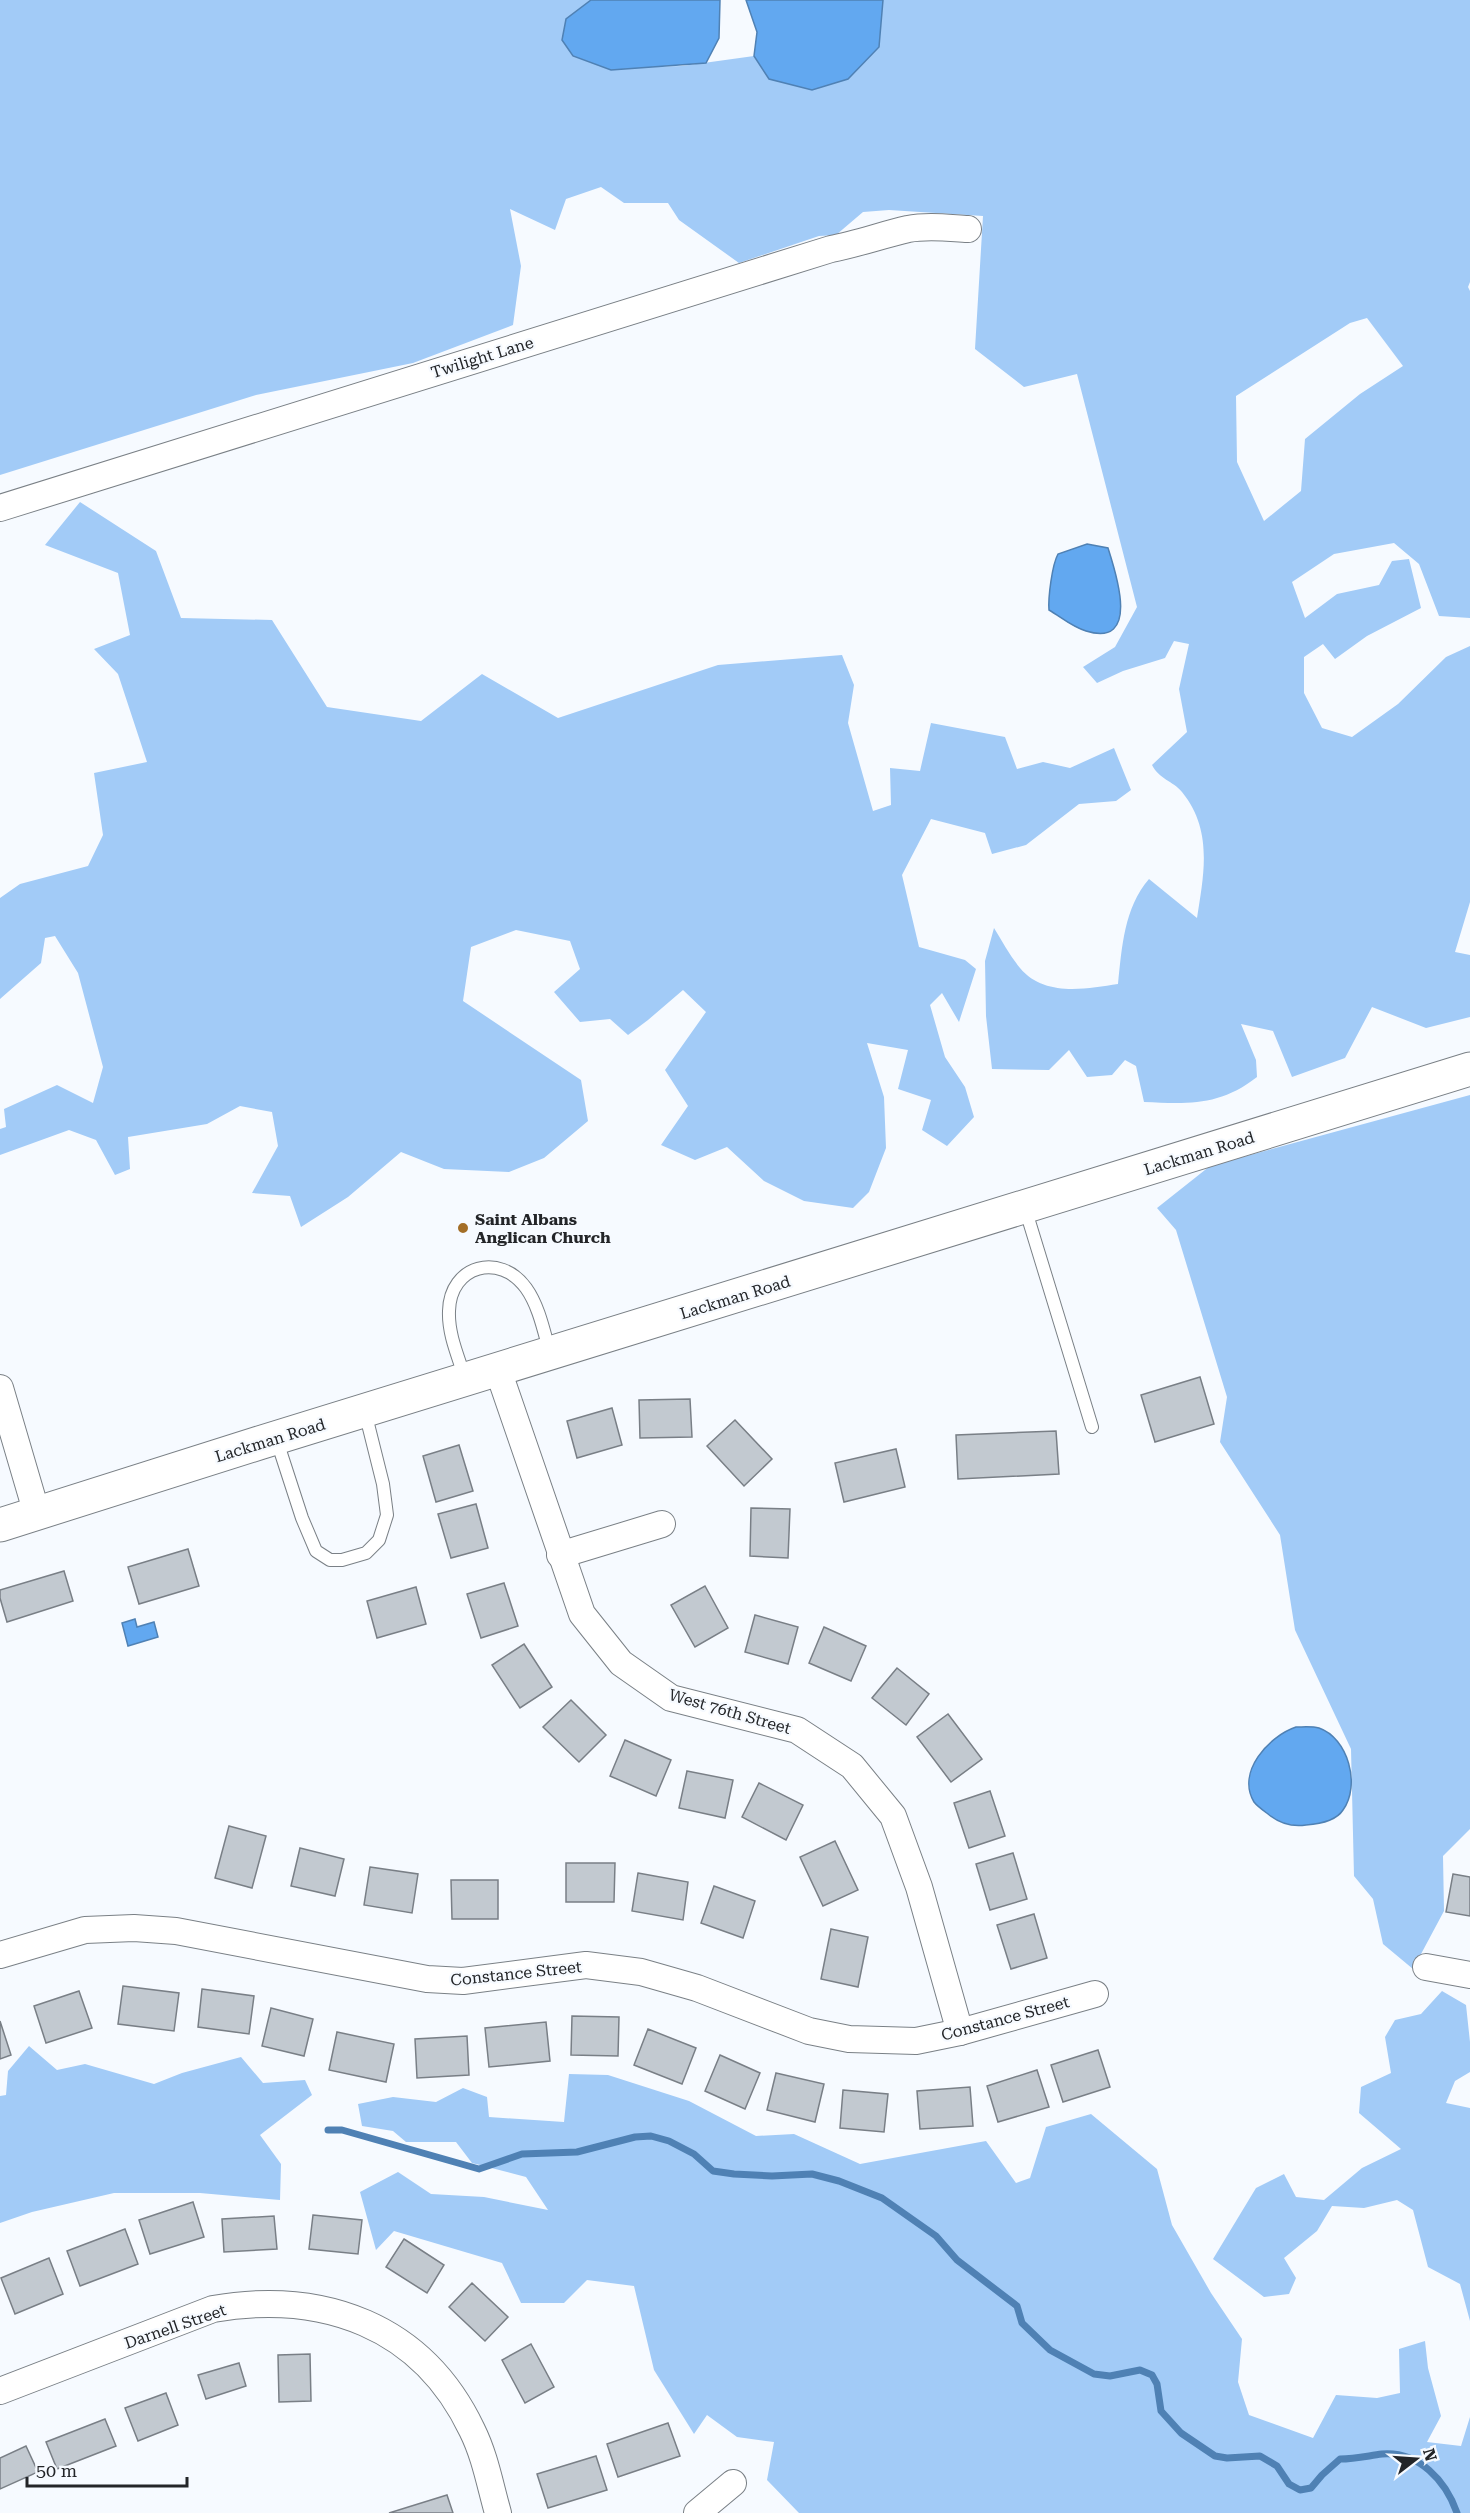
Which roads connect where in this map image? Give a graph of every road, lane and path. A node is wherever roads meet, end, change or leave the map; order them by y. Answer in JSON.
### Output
{"nodes":[{"id":1,"x":968,"y":230,"type":"dead end"},
{"id":2,"x":0,"y":508,"type":"edge"},
{"id":3,"x":1470,"y":1069,"type":"edge"},
{"id":4,"x":1025,"y":1207,"type":"junction"},
{"id":5,"x":551,"y":1354,"type":"junction"},
{"id":6,"x":498,"y":1370,"type":"junction"},
{"id":7,"x":466,"y":1380,"type":"junction"},
{"id":8,"x":0,"y":1388,"type":"edge"},
{"id":9,"x":365,"y":1410,"type":"junction"},
{"id":10,"x":1092,"y":1427,"type":"dead end"},
{"id":11,"x":276,"y":1437,"type":"junction"},
{"id":12,"x":37,"y":1514,"type":"junction"},
{"id":13,"x":662,"y":1524,"type":"dead end"},
{"id":14,"x":0,"y":1525,"type":"edge"},
{"id":15,"x":560,"y":1555,"type":"junction"},
{"id":16,"x":0,"y":1955,"type":"edge"},
{"id":17,"x":1426,"y":1968,"type":"dead end"},
{"id":18,"x":1470,"y":1975,"type":"edge"},
{"id":19,"x":1095,"y":1994,"type":"dead end"},
{"id":20,"x":960,"y":2032,"type":"junction"},
{"id":21,"x":0,"y":2391,"type":"edge"},
{"id":22,"x":733,"y":2483,"type":"dead end"},
{"id":23,"x":498,"y":2513,"type":"edge"},
{"id":24,"x":697,"y":2513,"type":"edge"}],
"edges":[{"from":1,"to":2,"type":"street","name":"Twilight Lane"},
{"from":3,"to":4,"type":"main road","name":"Lackman Road"},
{"from":4,"to":5,"type":"main road","name":"Lackman Road"},
{"from":4,"to":10,"type":"lane"},
{"from":5,"to":6,"type":"main road","name":"Lackman Road"},
{"from":5,"to":7,"type":"lane"},
{"from":6,"to":7,"type":"main road","name":"Lackman Road"},
{"from":6,"to":15,"type":"street","name":"West 76th Street"},
{"from":7,"to":9,"type":"main road","name":"Lackman Road"},
{"from":8,"to":12,"type":"street"},
{"from":9,"to":11,"type":"main road","name":"Lackman Road"},
{"from":9,"to":11,"type":"lane"},
{"from":11,"to":12,"type":"main road","name":"Lackman Road"},
{"from":12,"to":14,"type":"main road","name":"Lackman Road"},
{"from":13,"to":15,"type":"street"},
{"from":15,"to":20,"type":"street","name":"West 76th Street"},
{"from":16,"to":20,"type":"street","name":"Constance Street"},
{"from":17,"to":18,"type":"street"},
{"from":19,"to":20,"type":"street","name":"Constance Street"},
{"from":21,"to":23,"type":"street","name":"Darnell Street"},
{"from":22,"to":24,"type":"street"}]}
